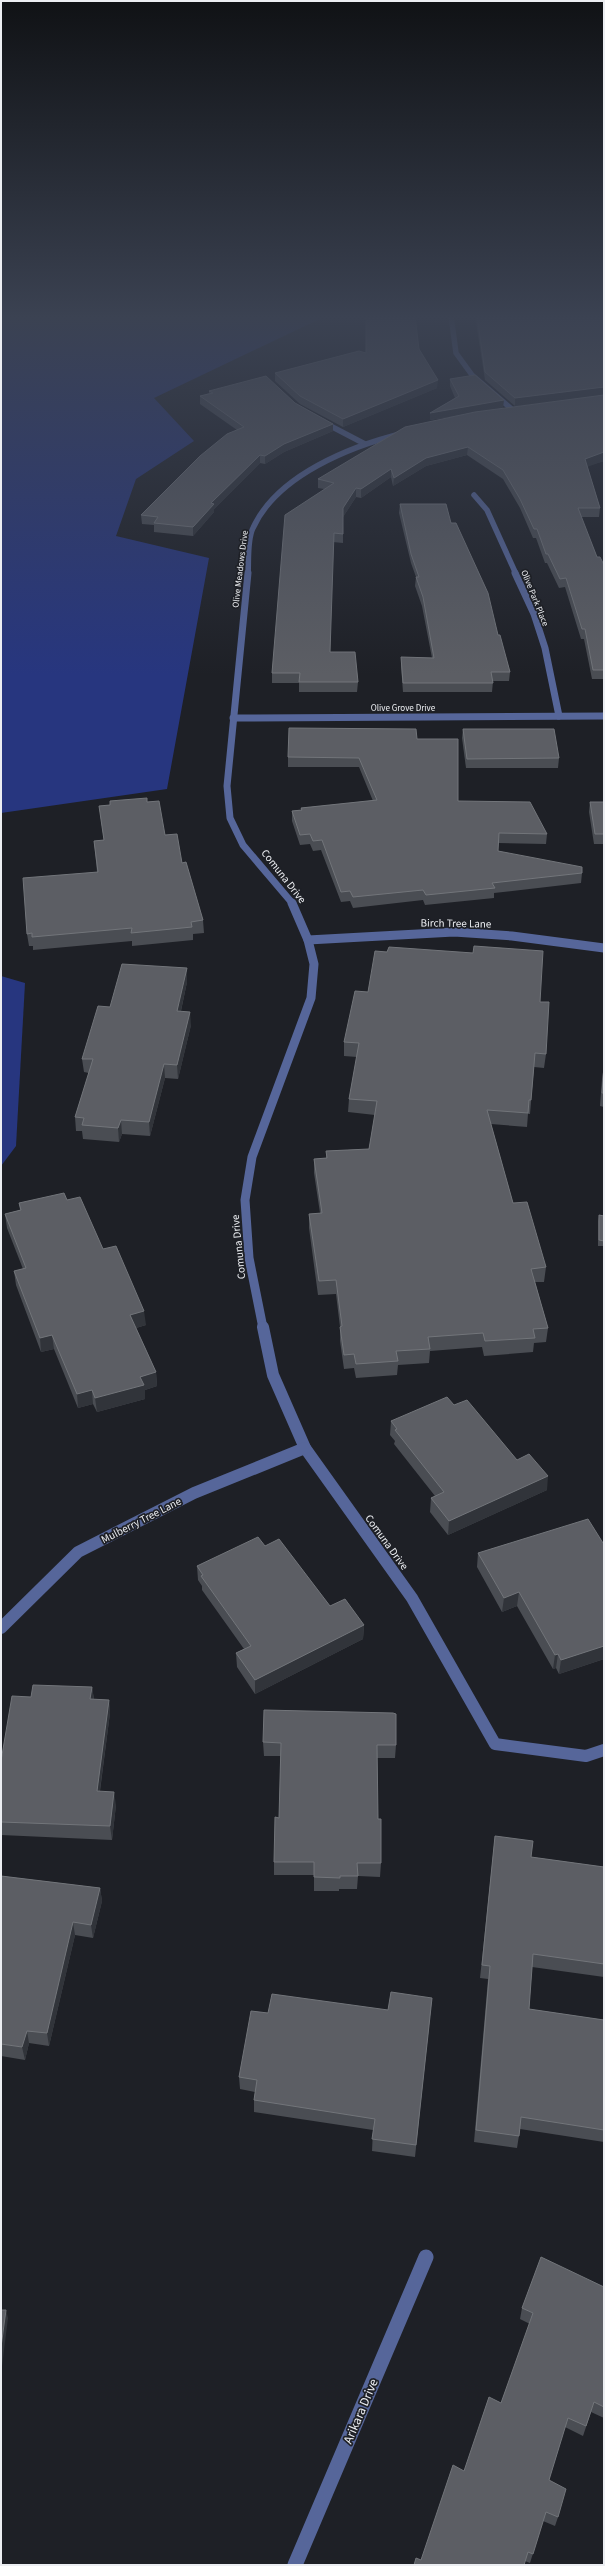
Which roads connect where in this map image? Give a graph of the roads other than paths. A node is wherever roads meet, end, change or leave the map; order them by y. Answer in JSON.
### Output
{"nodes":[{"id":1,"x":349,"y":436,"type":"edge"},
{"id":2,"x":395,"y":436,"type":"edge"},
{"id":3,"x":365,"y":444,"type":"junction"},
{"id":4,"x":474,"y":495,"type":"dead end"},
{"id":5,"x":559,"y":716,"type":"junction"},
{"id":6,"x":604,"y":716,"type":"edge"},
{"id":7,"x":233,"y":718,"type":"junction"},
{"id":8,"x":308,"y":940,"type":"junction"},
{"id":9,"x":604,"y":948,"type":"edge"},
{"id":10,"x":305,"y":1448,"type":"junction"},
{"id":11,"x":1,"y":1628,"type":"edge"},
{"id":12,"x":604,"y":1750,"type":"edge"},
{"id":13,"x":426,"y":2257,"type":"dead end"},
{"id":14,"x":295,"y":2565,"type":"edge"}],
"edges":[{"from":1,"to":3,"type":"street"},
{"from":2,"to":3,"type":"street","name":"Olive Meadows Drive"},
{"from":3,"to":7,"type":"street","name":"Olive Meadows Drive"},
{"from":4,"to":5,"type":"street","name":"Olive Park Place"},
{"from":5,"to":6,"type":"street","name":"Olive Grove Drive"},
{"from":5,"to":7,"type":"street","name":"Olive Grove Drive"},
{"from":7,"to":8,"type":"street","name":"Comuna Drive"},
{"from":8,"to":9,"type":"street","name":"Birch Tree Lane"},
{"from":8,"to":10,"type":"street","name":"Comuna Drive"},
{"from":10,"to":11,"type":"street","name":"Mulberry Tree Lane"},
{"from":10,"to":12,"type":"street","name":"Comuna Drive"},
{"from":13,"to":14,"type":"street","name":"Arikara Drive"}]}
